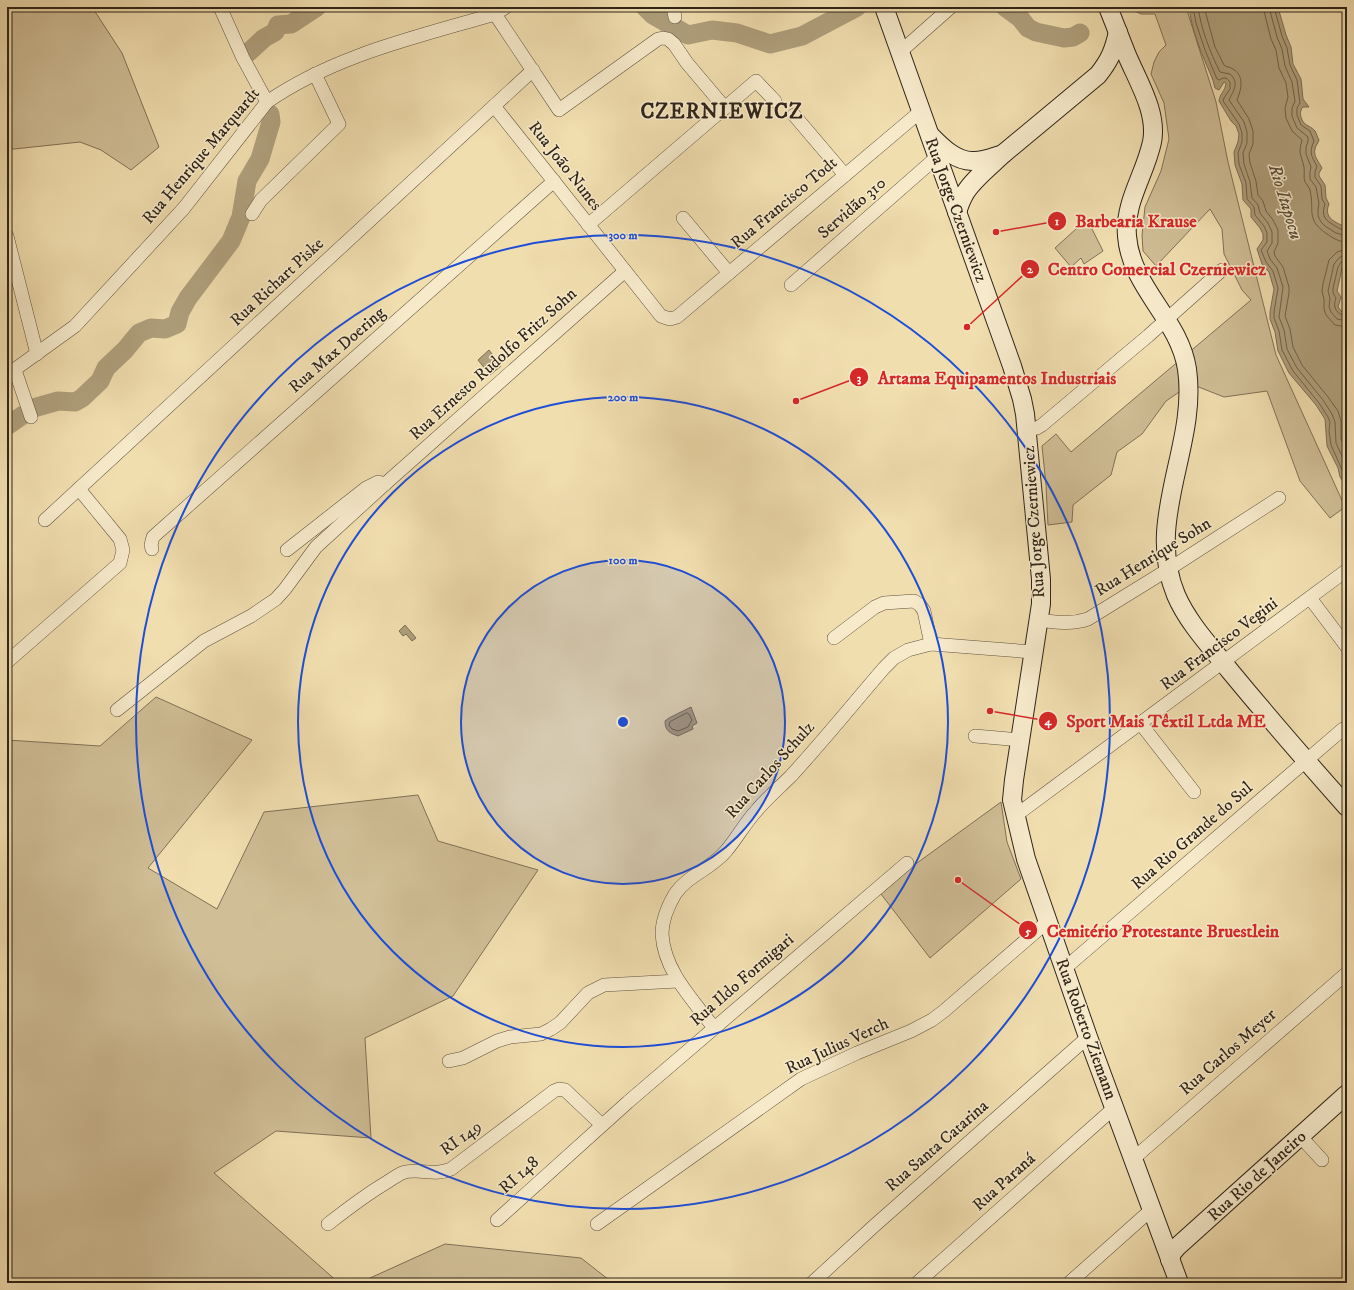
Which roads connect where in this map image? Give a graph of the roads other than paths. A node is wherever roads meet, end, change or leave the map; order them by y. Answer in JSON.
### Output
{"nodes":[{"id":1,"x":220,"y":7,"type":"edge"},
{"id":2,"x":884,"y":7,"type":"edge"},
{"id":3,"x":951,"y":7,"type":"edge"},
{"id":4,"x":1108,"y":7,"type":"edge"},
{"id":5,"x":501,"y":10,"type":"edge"},
{"id":6,"x":1118,"y":32,"type":"junction"},
{"id":7,"x":899,"y":53,"type":"junction"},
{"id":8,"x":533,"y":70,"type":"junction"},
{"id":9,"x":315,"y":74,"type":"junction"},
{"id":10,"x":1098,"y":75,"type":"junction"},
{"id":11,"x":1141,"y":88,"type":"junction"},
{"id":12,"x":776,"y":101,"type":"dead end"},
{"id":13,"x":267,"y":102,"type":"junction"},
{"id":14,"x":494,"y":106,"type":"junction"},
{"id":15,"x":725,"y":108,"type":"junction"},
{"id":16,"x":921,"y":111,"type":"junction"},
{"id":17,"x":794,"y":115,"type":"dead end"},
{"id":18,"x":928,"y":133,"type":"junction"},
{"id":19,"x":1003,"y":154,"type":"junction"},
{"id":20,"x":937,"y":157,"type":"junction"},
{"id":21,"x":845,"y":175,"type":"junction"},
{"id":22,"x":554,"y":181,"type":"junction"},
{"id":23,"x":957,"y":212,"type":"junction"},
{"id":24,"x":252,"y":214,"type":"dead end"},
{"id":25,"x":683,"y":218,"type":"dead end"},
{"id":26,"x":588,"y":225,"type":"junction"},
{"id":27,"x":7,"y":236,"type":"edge"},
{"id":28,"x":1222,"y":270,"type":"dead end"},
{"id":29,"x":625,"y":271,"type":"junction"},
{"id":30,"x":729,"y":273,"type":"junction"},
{"id":31,"x":791,"y":285,"type":"dead end"},
{"id":32,"x":670,"y":319,"type":"joint"},
{"id":33,"x":1167,"y":319,"type":"junction"},
{"id":34,"x":37,"y":354,"type":"junction"},
{"id":35,"x":11,"y":372,"type":"edge"},
{"id":36,"x":31,"y":417,"type":"dead end"},
{"id":37,"x":1028,"y":430,"type":"junction"},
{"id":38,"x":385,"y":484,"type":"junction"},
{"id":39,"x":79,"y":488,"type":"junction"},
{"id":40,"x":1279,"y":498,"type":"dead end"},
{"id":41,"x":45,"y":520,"type":"dead end"},
{"id":42,"x":152,"y":549,"type":"dead end"},
{"id":43,"x":287,"y":550,"type":"dead end"},
{"id":44,"x":1169,"y":569,"type":"junction"},
{"id":45,"x":1347,"y":570,"type":"edge"},
{"id":46,"x":1310,"y":598,"type":"junction"},
{"id":47,"x":1038,"y":620,"type":"junction"},
{"id":48,"x":834,"y":638,"type":"dead end"},
{"id":49,"x":931,"y":644,"type":"junction"},
{"id":50,"x":1347,"y":647,"type":"edge"},
{"id":51,"x":1033,"y":652,"type":"junction"},
{"id":52,"x":7,"y":662,"type":"edge"},
{"id":53,"x":1223,"y":663,"type":"junction"},
{"id":54,"x":117,"y":710,"type":"dead end"},
{"id":55,"x":1141,"y":724,"type":"junction"},
{"id":56,"x":1343,"y":730,"type":"dead end"},
{"id":57,"x":975,"y":736,"type":"dead end"},
{"id":58,"x":1020,"y":740,"type":"junction"},
{"id":59,"x":1306,"y":761,"type":"junction"},
{"id":60,"x":1194,"y":792,"type":"dead end"},
{"id":61,"x":1347,"y":807,"type":"edge"},
{"id":62,"x":1015,"y":816,"type":"junction"},
{"id":63,"x":907,"y":863,"type":"dead end"},
{"id":64,"x":1047,"y":922,"type":"junction"},
{"id":65,"x":1064,"y":969,"type":"junction"},
{"id":66,"x":1347,"y":974,"type":"edge"},
{"id":67,"x":678,"y":981,"type":"junction"},
{"id":68,"x":714,"y":1028,"type":"junction"},
{"id":69,"x":1088,"y":1037,"type":"junction"},
{"id":70,"x":449,"y":1061,"type":"dead end"},
{"id":71,"x":1347,"y":1094,"type":"edge"},
{"id":72,"x":1114,"y":1108,"type":"junction"},
{"id":73,"x":602,"y":1125,"type":"junction"},
{"id":74,"x":1300,"y":1136,"type":"junction"},
{"id":75,"x":565,"y":1158,"type":"joint"},
{"id":76,"x":1133,"y":1159,"type":"junction"},
{"id":77,"x":1322,"y":1160,"type":"dead end"},
{"id":78,"x":1151,"y":1210,"type":"junction"},
{"id":79,"x":497,"y":1220,"type":"dead end"},
{"id":80,"x":328,"y":1224,"type":"dead end"},
{"id":81,"x":597,"y":1224,"type":"dead end"},
{"id":82,"x":1170,"y":1260,"type":"junction"},
{"id":83,"x":812,"y":1283,"type":"edge"},
{"id":84,"x":917,"y":1283,"type":"edge"},
{"id":85,"x":1068,"y":1283,"type":"edge"},
{"id":86,"x":1179,"y":1283,"type":"edge"}],
"edges":[{"from":1,"to":13,"type":"street"},
{"from":2,"to":7,"type":"main road","name":"Rua Jorge Czerniewicz"},
{"from":3,"to":7,"type":"street"},
{"from":4,"to":6,"type":"main road"},
{"from":5,"to":8,"type":"street"},
{"from":5,"to":9,"type":"street","name":"Rua Henrique Marquardt"},
{"from":6,"to":10,"type":"main road"},
{"from":6,"to":11,"type":"main road"},
{"from":7,"to":16,"type":"main road","name":"Rua Jorge Czerniewicz"},
{"from":8,"to":14,"type":"street","name":"Rua Richart Piske"},
{"from":8,"to":15,"type":"street"},
{"from":9,"to":13,"type":"street","name":"Rua Henrique Marquardt"},
{"from":9,"to":24,"type":"street"},
{"from":10,"to":11,"type":"main road"},
{"from":10,"to":19,"type":"main road"},
{"from":11,"to":33,"type":"main road"},
{"from":12,"to":15,"type":"street"},
{"from":13,"to":34,"type":"street","name":"Rua Henrique Marquardt"},
{"from":14,"to":22,"type":"street","name":"Rua João Nunes"},
{"from":14,"to":39,"type":"street","name":"Rua Richart Piske"},
{"from":15,"to":26,"type":"street"},
{"from":16,"to":18,"type":"main road","name":"Rua Jorge Czerniewicz"},
{"from":16,"to":21,"type":"street","name":"Rua Francisco Todt"},
{"from":17,"to":21,"type":"street"},
{"from":18,"to":19,"type":"main road"},
{"from":18,"to":20,"type":"main road","name":"Rua Jorge Czerniewicz"},
{"from":19,"to":23,"type":"main road"},
{"from":20,"to":23,"type":"main road","name":"Rua Jorge Czerniewicz"},
{"from":20,"to":31,"type":"street","name":"Servidão 310"},
{"from":21,"to":30,"type":"street","name":"Rua Francisco Todt"},
{"from":22,"to":26,"type":"street","name":"Rua João Nunes"},
{"from":22,"to":42,"type":"street","name":"Rua Max Doering"},
{"from":23,"to":37,"type":"main road","name":"Rua Jorge Czerniewicz"},
{"from":25,"to":30,"type":"street"},
{"from":26,"to":29,"type":"street","name":"Rua João Nunes"},
{"from":27,"to":34,"type":"street"},
{"from":28,"to":33,"type":"street"},
{"from":29,"to":32,"type":"street","name":"Rua João Nunes"},
{"from":29,"to":38,"type":"street","name":"Rua Ernesto Rudolfo Fritz Sohn"},
{"from":30,"to":32,"type":"street","name":"Rua Francisco Todt"},
{"from":33,"to":37,"type":"street"},
{"from":33,"to":44,"type":"main road"},
{"from":34,"to":35,"type":"street","name":"Rua Henrique Marquardt"},
{"from":35,"to":36,"type":"street"},
{"from":37,"to":47,"type":"main road","name":"Rua Jorge Czerniewicz"},
{"from":38,"to":43,"type":"street"},
{"from":38,"to":54,"type":"street","name":"Rua Ernesto Rudolfo Fritz Sohn"},
{"from":39,"to":41,"type":"street","name":"Rua Richart Piske"},
{"from":39,"to":52,"type":"street"},
{"from":40,"to":44,"type":"street","name":"Rua Henrique Sohn"},
{"from":44,"to":47,"type":"street","name":"Rua Henrique Sohn"},
{"from":44,"to":53,"type":"main road"},
{"from":45,"to":46,"type":"street","name":"Rua Francisco Vegini"},
{"from":46,"to":50,"type":"street"},
{"from":46,"to":53,"type":"street","name":"Rua Francisco Vegini"},
{"from":47,"to":51,"type":"main road","name":"Rua Jorge Czerniewicz"},
{"from":48,"to":49,"type":"street"},
{"from":49,"to":51,"type":"street","name":"Rua Carlos Schulz"},
{"from":49,"to":67,"type":"street","name":"Rua Carlos Schulz"},
{"from":51,"to":58,"type":"main road","name":"Rua Roberto Ziemann"},
{"from":53,"to":55,"type":"street","name":"Rua Francisco Vegini"},
{"from":53,"to":59,"type":"main road"},
{"from":55,"to":60,"type":"street"},
{"from":55,"to":62,"type":"street","name":"Rua Francisco Vegini"},
{"from":56,"to":59,"type":"street","name":"Rua Rio Grande do Sul"},
{"from":57,"to":58,"type":"street"},
{"from":58,"to":62,"type":"main road","name":"Rua Roberto Ziemann"},
{"from":59,"to":61,"type":"main road"},
{"from":59,"to":65,"type":"street","name":"Rua Rio Grande do Sul"},
{"from":62,"to":64,"type":"main road","name":"Rua Roberto Ziemann"},
{"from":63,"to":68,"type":"street","name":"Rua Ildo Formigari"},
{"from":64,"to":65,"type":"main road","name":"Rua Roberto Ziemann"},
{"from":64,"to":81,"type":"street","name":"Rua Julius Verch"},
{"from":65,"to":69,"type":"main road","name":"Rua Roberto Ziemann"},
{"from":66,"to":76,"type":"street","name":"Rua Carlos Meyer"},
{"from":67,"to":68,"type":"street","name":"Rua Carlos Schulz"},
{"from":67,"to":70,"type":"street"},
{"from":68,"to":73,"type":"street","name":"Rua Ildo Formigari"},
{"from":69,"to":72,"type":"main road","name":"Rua Roberto Ziemann"},
{"from":69,"to":83,"type":"street","name":"Rua Santa Catarina"},
{"from":71,"to":74,"type":"main road","name":"Rua Rio de Janeiro"},
{"from":72,"to":76,"type":"main road","name":"Rua Roberto Ziemann"},
{"from":72,"to":84,"type":"street","name":"Rua Paraná"},
{"from":73,"to":75,"type":"street","name":"Rua Ildo Formigari"},
{"from":73,"to":80,"type":"street","name":"RI 149"},
{"from":74,"to":77,"type":"street"},
{"from":74,"to":82,"type":"main road","name":"Rua Rio de Janeiro"},
{"from":75,"to":79,"type":"street","name":"RI 148"},
{"from":76,"to":78,"type":"main road","name":"Rua Roberto Ziemann"},
{"from":78,"to":82,"type":"main road","name":"Rua Roberto Ziemann"},
{"from":78,"to":85,"type":"street"},
{"from":82,"to":86,"type":"main road","name":"Rua Roberto Ziemann"}]}
